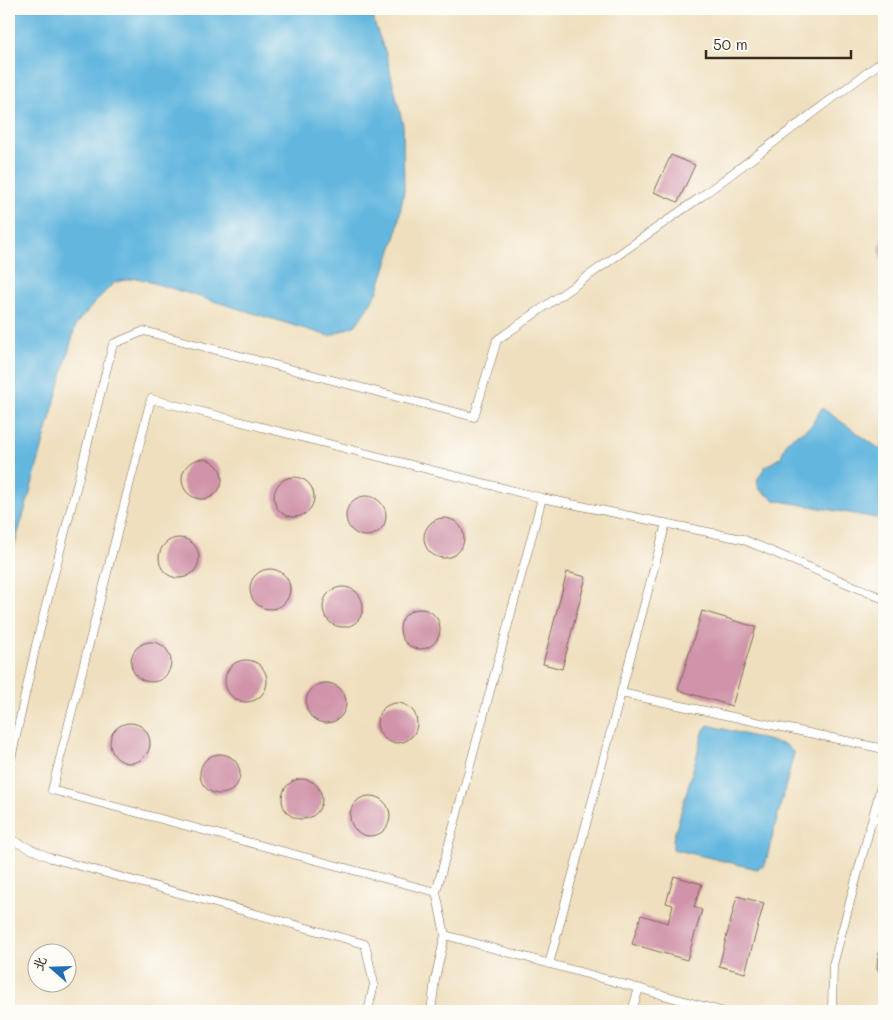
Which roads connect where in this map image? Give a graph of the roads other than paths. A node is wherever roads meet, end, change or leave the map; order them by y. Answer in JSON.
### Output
{"nodes":[{"id":1,"x":884,"y":60,"type":"edge"},
{"id":2,"x":542,"y":498,"type":"junction"},
{"id":3,"x":666,"y":523,"type":"junction"},
{"id":4,"x":884,"y":599,"type":"edge"},
{"id":5,"x":621,"y":693,"type":"junction"},
{"id":6,"x":884,"y":749,"type":"edge"},
{"id":7,"x":9,"y":768,"type":"edge"},
{"id":8,"x":884,"y":775,"type":"edge"},
{"id":9,"x":884,"y":818,"type":"edge"},
{"id":10,"x":872,"y":820,"type":"junction"},
{"id":11,"x":9,"y":840,"type":"edge"},
{"id":12,"x":436,"y":892,"type":"junction"},
{"id":13,"x":445,"y":935,"type":"junction"},
{"id":14,"x":549,"y":964,"type":"junction"},
{"id":15,"x":639,"y":988,"type":"junction"},
{"id":16,"x":368,"y":1011,"type":"edge"},
{"id":17,"x":431,"y":1011,"type":"edge"},
{"id":18,"x":632,"y":1011,"type":"edge"},
{"id":19,"x":721,"y":1011,"type":"edge"},
{"id":20,"x":832,"y":1011,"type":"edge"}],
"edges":[{"from":1,"to":7,"type":"lane"},
{"from":2,"to":3,"type":"lane"},
{"from":2,"to":12,"type":"lane"},
{"from":2,"to":12,"type":"lane"},
{"from":3,"to":4,"type":"lane"},
{"from":3,"to":5,"type":"lane"},
{"from":5,"to":6,"type":"lane"},
{"from":5,"to":14,"type":"lane"},
{"from":8,"to":10,"type":"lane"},
{"from":9,"to":10,"type":"lane"},
{"from":10,"to":20,"type":"lane"},
{"from":11,"to":16,"type":"lane"},
{"from":12,"to":13,"type":"lane"},
{"from":13,"to":14,"type":"lane"},
{"from":13,"to":17,"type":"lane"},
{"from":14,"to":15,"type":"lane"},
{"from":15,"to":18,"type":"lane"},
{"from":15,"to":19,"type":"lane"}]}
